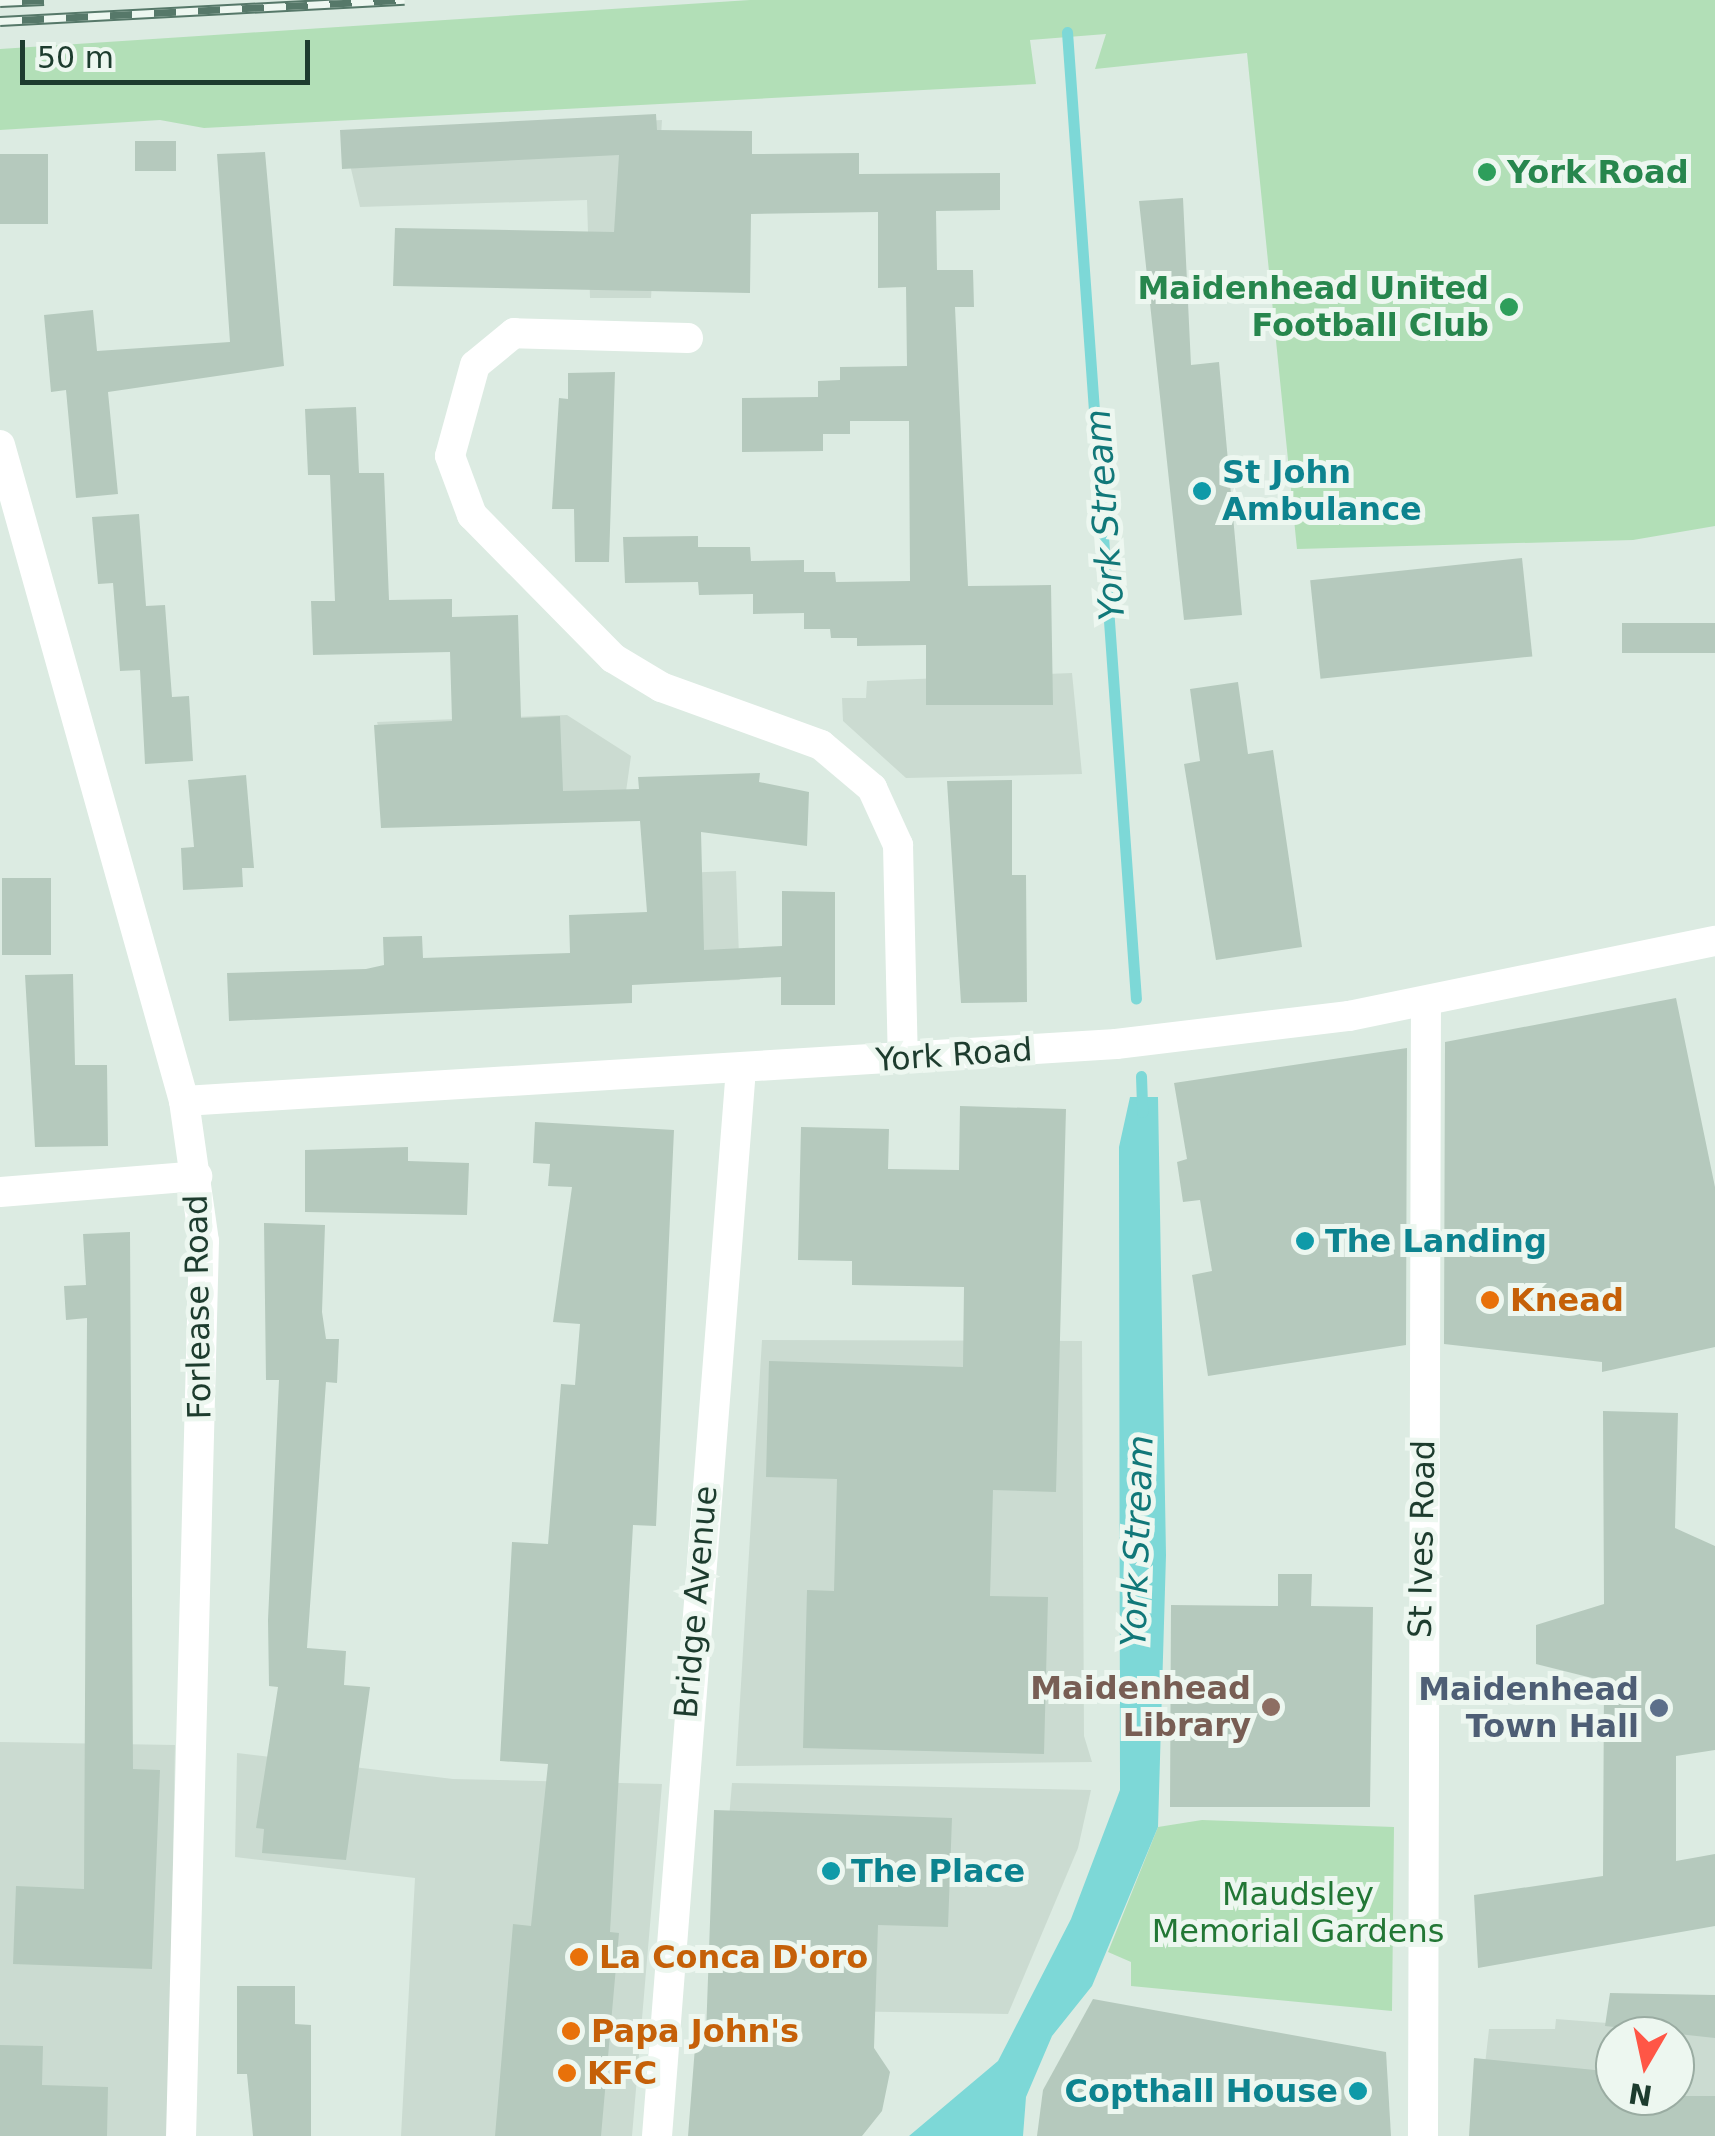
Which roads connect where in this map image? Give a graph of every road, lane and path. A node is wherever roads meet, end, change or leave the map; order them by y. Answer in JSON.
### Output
{"nodes":[{"id":1,"x":688,"y":338,"type":"dead end"},
{"id":2,"x":2,"y":460,"type":"edge"},
{"id":3,"x":1715,"y":941,"type":"edge"},
{"id":4,"x":1426,"y":1002,"type":"junction"},
{"id":5,"x":903,"y":1058,"type":"junction"},
{"id":6,"x":740,"y":1068,"type":"junction"},
{"id":7,"x":184,"y":1102,"type":"junction"},
{"id":8,"x":197,"y":1176,"type":"junction"},
{"id":9,"x":0,"y":1192,"type":"edge"},
{"id":10,"x":181,"y":2136,"type":"edge"},
{"id":11,"x":657,"y":2136,"type":"edge"},
{"id":12,"x":1423,"y":2136,"type":"edge"}],
"edges":[{"from":1,"to":5,"type":"street"},
{"from":2,"to":7,"type":"street","name":"Forlease Road"},
{"from":3,"to":4,"type":"street","name":"York Road"},
{"from":4,"to":5,"type":"street","name":"York Road"},
{"from":4,"to":12,"type":"street","name":"St Ives Road"},
{"from":5,"to":6,"type":"street","name":"York Road"},
{"from":6,"to":7,"type":"street","name":"York Road"},
{"from":6,"to":11,"type":"street","name":"Bridge Avenue"},
{"from":7,"to":8,"type":"street","name":"Forlease Road"},
{"from":8,"to":9,"type":"street"},
{"from":8,"to":10,"type":"street","name":"Forlease Road"}]}
